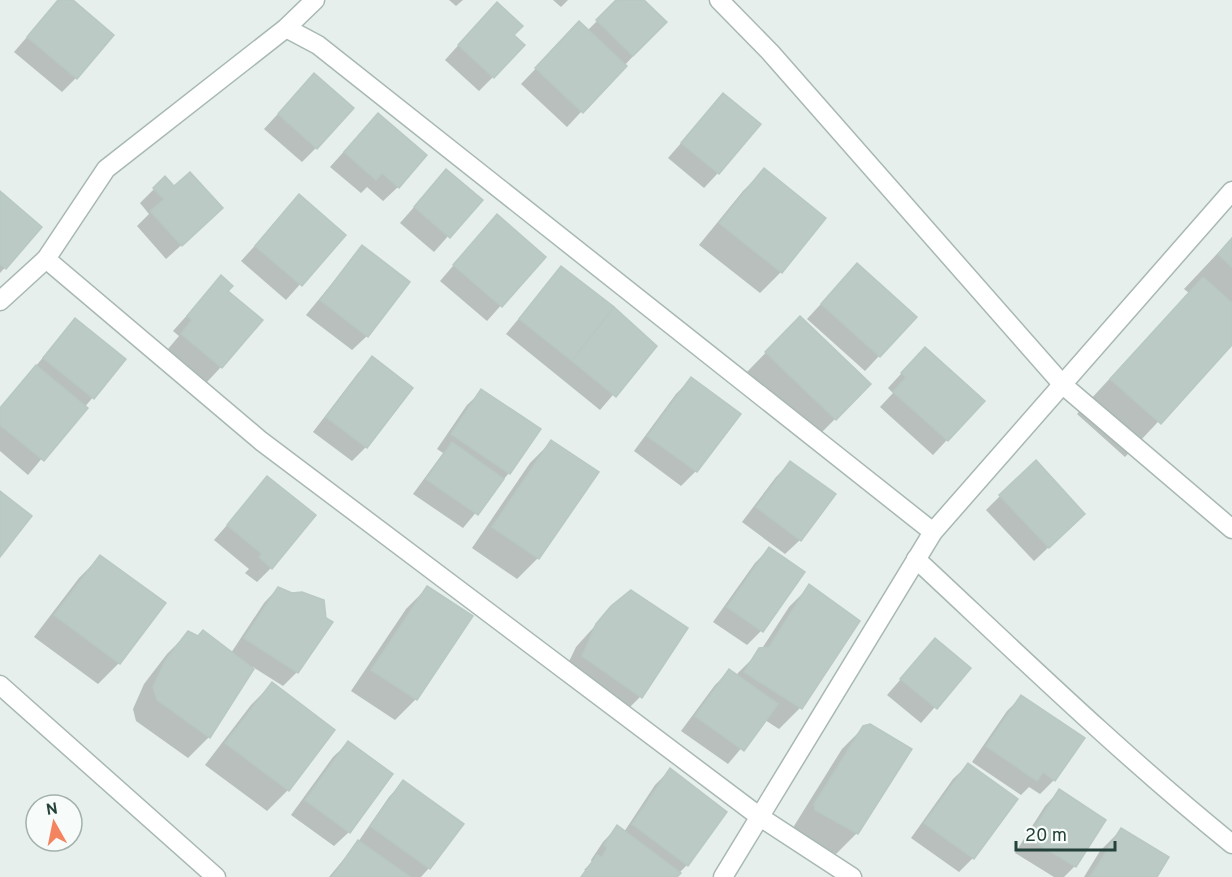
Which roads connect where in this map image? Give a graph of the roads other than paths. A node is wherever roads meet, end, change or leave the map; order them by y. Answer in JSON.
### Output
{"nodes":[{"id":1,"x":315,"y":0,"type":"edge"},
{"id":2,"x":718,"y":0,"type":"edge"},
{"id":3,"x":286,"y":28,"type":"junction"},
{"id":4,"x":1232,"y":191,"type":"edge"},
{"id":5,"x":46,"y":259,"type":"junction"},
{"id":6,"x":0,"y":301,"type":"edge"},
{"id":7,"x":1063,"y":385,"type":"junction"},
{"id":8,"x":1232,"y":529,"type":"edge"},
{"id":9,"x":933,"y":532,"type":"junction"},
{"id":10,"x":916,"y":560,"type":"junction"},
{"id":11,"x":0,"y":685,"type":"edge"},
{"id":12,"x":760,"y":817,"type":"junction"},
{"id":13,"x":1232,"y":844,"type":"edge"},
{"id":14,"x":216,"y":877,"type":"edge"},
{"id":15,"x":723,"y":877,"type":"edge"},
{"id":16,"x":852,"y":877,"type":"edge"}],
"edges":[{"from":1,"to":3,"type":"street"},
{"from":2,"to":7,"type":"street"},
{"from":3,"to":5,"type":"street"},
{"from":3,"to":9,"type":"street"},
{"from":4,"to":7,"type":"street"},
{"from":5,"to":6,"type":"street"},
{"from":5,"to":12,"type":"street"},
{"from":7,"to":8,"type":"street"},
{"from":7,"to":9,"type":"street"},
{"from":9,"to":10,"type":"street"},
{"from":10,"to":12,"type":"street"},
{"from":10,"to":13,"type":"street"},
{"from":11,"to":14,"type":"street"},
{"from":12,"to":15,"type":"street"},
{"from":12,"to":16,"type":"street"}]}
